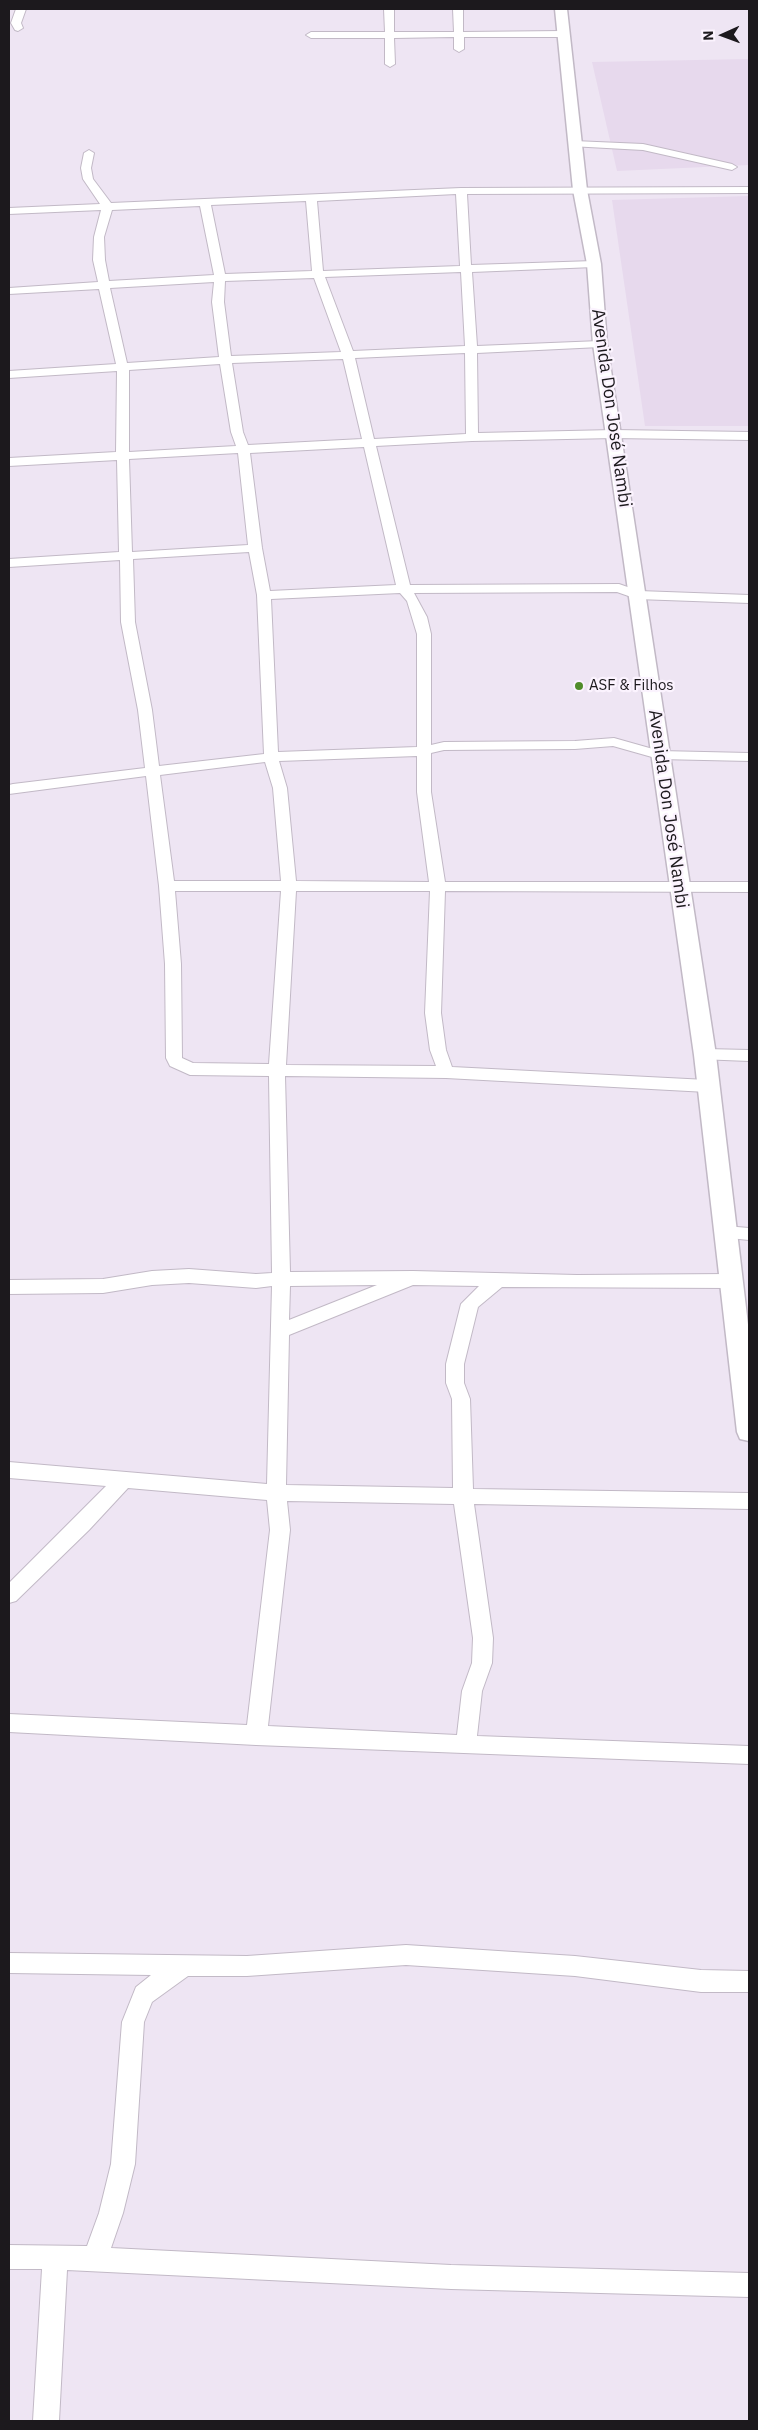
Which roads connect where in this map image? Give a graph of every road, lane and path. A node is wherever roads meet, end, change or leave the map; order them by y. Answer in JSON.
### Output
{"nodes":[{"id":1,"x":21,"y":9,"type":"edge"},
{"id":2,"x":389,"y":9,"type":"edge"},
{"id":3,"x":458,"y":9,"type":"edge"},
{"id":4,"x":561,"y":9,"type":"edge"},
{"id":5,"x":18,"y":28,"type":"dead end"},
{"id":6,"x":311,"y":34,"type":"dead end"},
{"id":7,"x":391,"y":34,"type":"junction"},
{"id":8,"x":458,"y":34,"type":"junction"},
{"id":9,"x":562,"y":34,"type":"junction"},
{"id":10,"x":459,"y":49,"type":"dead end"},
{"id":11,"x":390,"y":64,"type":"dead end"},
{"id":12,"x":574,"y":144,"type":"junction"},
{"id":13,"x":89,"y":153,"type":"dead end"},
{"id":14,"x":732,"y":167,"type":"dead end"},
{"id":15,"x":580,"y":190,"type":"junction"},
{"id":16,"x":749,"y":190,"type":"edge"},
{"id":17,"x":461,"y":191,"type":"junction"},
{"id":18,"x":312,"y":197,"type":"junction"},
{"id":19,"x":205,"y":203,"type":"junction"},
{"id":20,"x":108,"y":206,"type":"junction"},
{"id":21,"x":9,"y":211,"type":"edge"},
{"id":22,"x":594,"y":264,"type":"junction"},
{"id":23,"x":467,"y":270,"type":"junction"},
{"id":24,"x":318,"y":275,"type":"junction"},
{"id":25,"x":220,"y":278,"type":"junction"},
{"id":26,"x":103,"y":286,"type":"junction"},
{"id":27,"x":9,"y":291,"type":"edge"},
{"id":28,"x":600,"y":344,"type":"junction"},
{"id":29,"x":471,"y":350,"type":"junction"},
{"id":30,"x":348,"y":355,"type":"junction"},
{"id":31,"x":226,"y":360,"type":"junction"},
{"id":32,"x":123,"y":368,"type":"junction"},
{"id":33,"x":9,"y":375,"type":"edge"},
{"id":34,"x":614,"y":434,"type":"junction"},
{"id":35,"x":749,"y":436,"type":"edge"},
{"id":36,"x":472,"y":437,"type":"junction"},
{"id":37,"x":368,"y":444,"type":"junction"},
{"id":38,"x":244,"y":450,"type":"junction"},
{"id":39,"x":123,"y":456,"type":"junction"},
{"id":40,"x":9,"y":462,"type":"edge"},
{"id":41,"x":254,"y":548,"type":"junction"},
{"id":42,"x":126,"y":557,"type":"junction"},
{"id":43,"x":9,"y":562,"type":"edge"},
{"id":44,"x":404,"y":589,"type":"junction"},
{"id":45,"x":264,"y":594,"type":"junction"},
{"id":46,"x":637,"y":595,"type":"junction"},
{"id":47,"x":749,"y":599,"type":"edge"},
{"id":48,"x":423,"y":751,"type":"junction"},
{"id":49,"x":659,"y":755,"type":"junction"},
{"id":50,"x":271,"y":757,"type":"junction"},
{"id":51,"x":749,"y":757,"type":"edge"},
{"id":52,"x":152,"y":772,"type":"junction"},
{"id":53,"x":10,"y":785,"type":"edge"},
{"id":54,"x":167,"y":886,"type":"junction"},
{"id":55,"x":289,"y":887,"type":"junction"},
{"id":56,"x":679,"y":887,"type":"junction"},
{"id":57,"x":749,"y":887,"type":"edge"},
{"id":58,"x":438,"y":888,"type":"junction"},
{"id":59,"x":704,"y":1055,"type":"junction"},
{"id":60,"x":749,"y":1056,"type":"edge"},
{"id":61,"x":277,"y":1071,"type":"junction"},
{"id":62,"x":446,"y":1072,"type":"junction"},
{"id":63,"x":707,"y":1086,"type":"junction"},
{"id":64,"x":725,"y":1232,"type":"junction"},
{"id":65,"x":749,"y":1234,"type":"edge"},
{"id":66,"x":413,"y":1278,"type":"junction"},
{"id":67,"x":281,"y":1279,"type":"junction"},
{"id":68,"x":452,"y":1280,"type":"junction"},
{"id":69,"x":497,"y":1281,"type":"junction"},
{"id":70,"x":730,"y":1281,"type":"junction"},
{"id":71,"x":9,"y":1288,"type":"edge"},
{"id":72,"x":470,"y":1304,"type":"junction"},
{"id":73,"x":281,"y":1331,"type":"junction"},
{"id":74,"x":749,"y":1432,"type":"edge"},
{"id":75,"x":9,"y":1470,"type":"edge"},
{"id":76,"x":123,"y":1480,"type":"junction"},
{"id":77,"x":276,"y":1493,"type":"junction"},
{"id":78,"x":463,"y":1496,"type":"junction"},
{"id":79,"x":749,"y":1501,"type":"edge"},
{"id":80,"x":9,"y":1595,"type":"edge"},
{"id":81,"x":9,"y":1723,"type":"edge"},
{"id":82,"x":256,"y":1736,"type":"junction"},
{"id":83,"x":466,"y":1745,"type":"junction"},
{"id":84,"x":749,"y":1755,"type":"edge"},
{"id":85,"x":9,"y":1963,"type":"edge"},
{"id":86,"x":184,"y":1966,"type":"junction"},
{"id":87,"x":749,"y":1982,"type":"edge"},
{"id":88,"x":9,"y":2257,"type":"edge"},
{"id":89,"x":55,"y":2257,"type":"junction"},
{"id":90,"x":95,"y":2259,"type":"junction"},
{"id":91,"x":749,"y":2284,"type":"edge"},
{"id":92,"x":46,"y":2421,"type":"edge"}],
"edges":[{"from":1,"to":5,"type":"street"},
{"from":2,"to":7,"type":"street"},
{"from":3,"to":8,"type":"street"},
{"from":4,"to":9,"type":"street","name":"Avenida Don José Nambi"},
{"from":6,"to":7,"type":"street"},
{"from":7,"to":8,"type":"street"},
{"from":7,"to":11,"type":"street"},
{"from":8,"to":9,"type":"street"},
{"from":8,"to":10,"type":"street"},
{"from":9,"to":12,"type":"street","name":"Avenida Don José Nambi"},
{"from":12,"to":14,"type":"street"},
{"from":12,"to":15,"type":"street","name":"Avenida Don José Nambi"},
{"from":13,"to":20,"type":"street"},
{"from":15,"to":16,"type":"street"},
{"from":15,"to":17,"type":"street"},
{"from":15,"to":22,"type":"street","name":"Avenida Don José Nambi"},
{"from":17,"to":18,"type":"street"},
{"from":17,"to":23,"type":"street"},
{"from":18,"to":19,"type":"street"},
{"from":18,"to":24,"type":"street"},
{"from":19,"to":20,"type":"street"},
{"from":19,"to":25,"type":"street"},
{"from":20,"to":21,"type":"street"},
{"from":20,"to":26,"type":"street"},
{"from":22,"to":23,"type":"street"},
{"from":22,"to":28,"type":"street","name":"Avenida Don José Nambi"},
{"from":23,"to":24,"type":"street"},
{"from":23,"to":29,"type":"street"},
{"from":24,"to":25,"type":"street"},
{"from":24,"to":30,"type":"street"},
{"from":25,"to":26,"type":"street"},
{"from":25,"to":31,"type":"street"},
{"from":26,"to":27,"type":"street"},
{"from":26,"to":32,"type":"street"},
{"from":28,"to":29,"type":"street"},
{"from":28,"to":34,"type":"street","name":"Avenida Don José Nambi"},
{"from":29,"to":30,"type":"street"},
{"from":29,"to":36,"type":"street"},
{"from":30,"to":31,"type":"street"},
{"from":30,"to":37,"type":"street"},
{"from":31,"to":32,"type":"street"},
{"from":31,"to":38,"type":"street"},
{"from":32,"to":33,"type":"street"},
{"from":32,"to":39,"type":"street"},
{"from":34,"to":35,"type":"street"},
{"from":34,"to":36,"type":"street"},
{"from":34,"to":46,"type":"street","name":"Avenida Don José Nambi"},
{"from":36,"to":37,"type":"street"},
{"from":37,"to":38,"type":"street"},
{"from":37,"to":44,"type":"street"},
{"from":38,"to":39,"type":"street"},
{"from":38,"to":41,"type":"street"},
{"from":39,"to":40,"type":"street"},
{"from":39,"to":42,"type":"street"},
{"from":41,"to":42,"type":"street"},
{"from":41,"to":45,"type":"street"},
{"from":42,"to":43,"type":"street"},
{"from":42,"to":52,"type":"street"},
{"from":44,"to":45,"type":"street"},
{"from":44,"to":46,"type":"street"},
{"from":44,"to":48,"type":"street"},
{"from":45,"to":50,"type":"street"},
{"from":46,"to":47,"type":"street"},
{"from":46,"to":49,"type":"street","name":"Avenida Don José Nambi"},
{"from":48,"to":49,"type":"street"},
{"from":48,"to":50,"type":"street"},
{"from":48,"to":58,"type":"street"},
{"from":49,"to":51,"type":"street"},
{"from":49,"to":56,"type":"street","name":"Avenida Don José Nambi"},
{"from":50,"to":52,"type":"street"},
{"from":50,"to":55,"type":"street"},
{"from":52,"to":53,"type":"street"},
{"from":52,"to":54,"type":"street"},
{"from":54,"to":55,"type":"street"},
{"from":54,"to":61,"type":"street"},
{"from":55,"to":58,"type":"street"},
{"from":55,"to":61,"type":"street"},
{"from":56,"to":57,"type":"street"},
{"from":56,"to":58,"type":"street"},
{"from":56,"to":59,"type":"street","name":"Avenida Don José Nambi"},
{"from":58,"to":62,"type":"street"},
{"from":59,"to":60,"type":"street"},
{"from":59,"to":63,"type":"street","name":"Avenida Don José Nambi"},
{"from":61,"to":62,"type":"street"},
{"from":61,"to":67,"type":"street"},
{"from":62,"to":63,"type":"street"},
{"from":63,"to":64,"type":"street","name":"Avenida Don José Nambi"},
{"from":64,"to":65,"type":"street"},
{"from":64,"to":70,"type":"street","name":"Avenida Don José Nambi"},
{"from":66,"to":67,"type":"street"},
{"from":66,"to":68,"type":"street"},
{"from":66,"to":73,"type":"street"},
{"from":67,"to":71,"type":"street"},
{"from":67,"to":73,"type":"street"},
{"from":68,"to":69,"type":"street"},
{"from":68,"to":72,"type":"street"},
{"from":69,"to":70,"type":"street"},
{"from":69,"to":72,"type":"street"},
{"from":70,"to":74,"type":"street","name":"Avenida Don José Nambi"},
{"from":72,"to":78,"type":"street"},
{"from":73,"to":77,"type":"street"},
{"from":75,"to":76,"type":"street"},
{"from":76,"to":77,"type":"street"},
{"from":76,"to":80,"type":"street"},
{"from":77,"to":78,"type":"street"},
{"from":77,"to":82,"type":"street"},
{"from":78,"to":79,"type":"street"},
{"from":78,"to":83,"type":"street"},
{"from":81,"to":82,"type":"street"},
{"from":82,"to":83,"type":"street"},
{"from":83,"to":84,"type":"street"},
{"from":85,"to":86,"type":"street"},
{"from":86,"to":87,"type":"street"},
{"from":86,"to":90,"type":"street"},
{"from":88,"to":89,"type":"street"},
{"from":89,"to":90,"type":"street"},
{"from":89,"to":92,"type":"street"},
{"from":90,"to":91,"type":"street"}]}
